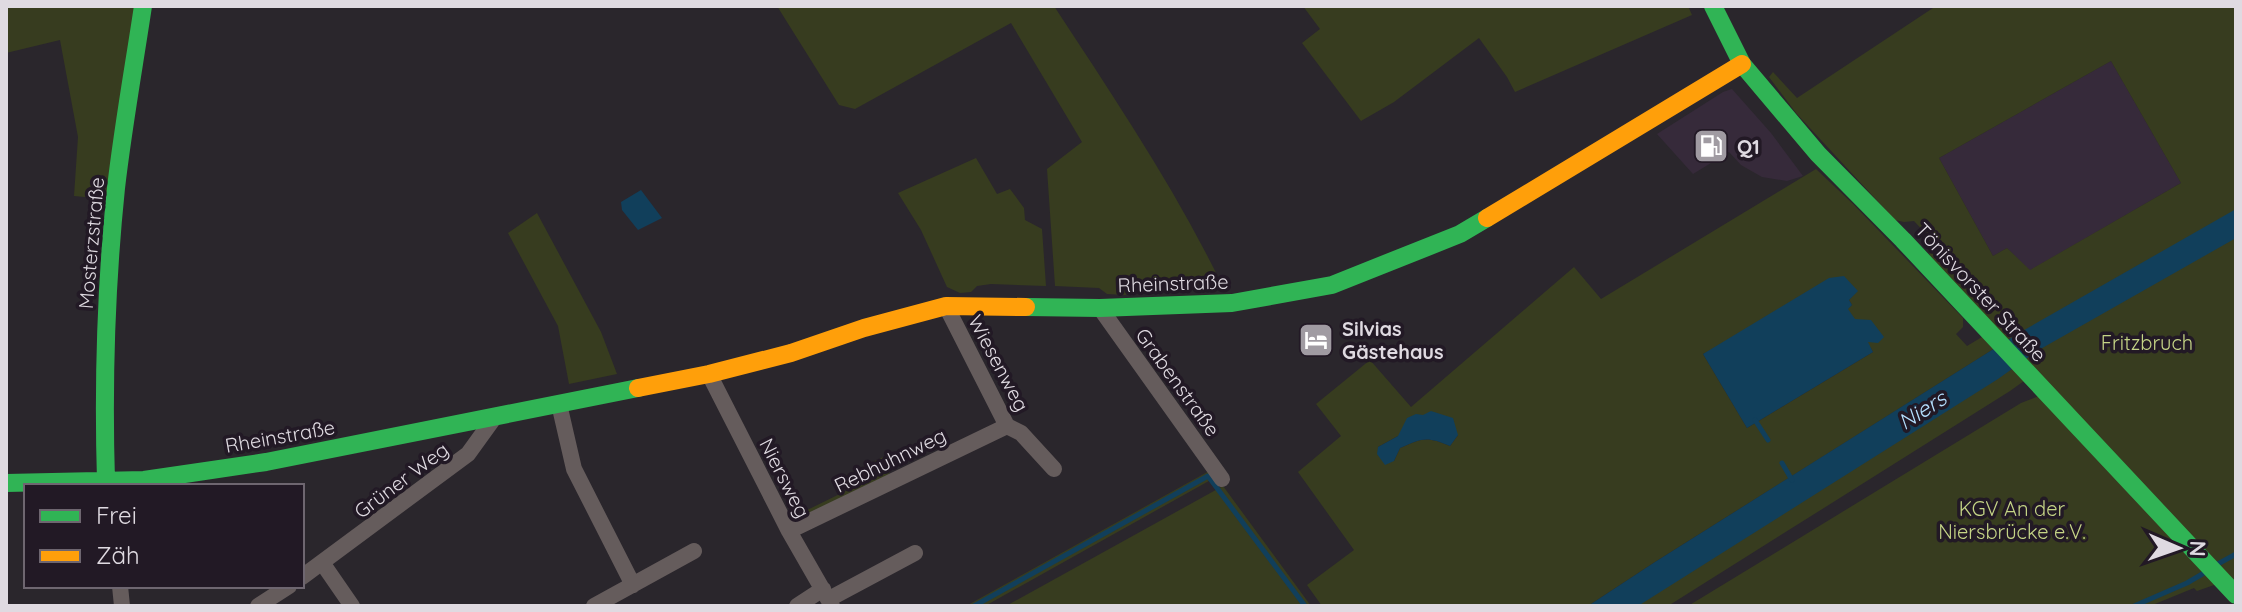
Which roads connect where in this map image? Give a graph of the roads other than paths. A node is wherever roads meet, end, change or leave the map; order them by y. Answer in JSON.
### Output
{"nodes":[{"id":1,"x":143,"y":6,"type":"edge"},
{"id":2,"x":1713,"y":6,"type":"edge"},
{"id":3,"x":1742,"y":64,"type":"junction"},
{"id":4,"x":946,"y":306,"type":"junction"},
{"id":5,"x":1100,"y":308,"type":"junction"},
{"id":6,"x":709,"y":374,"type":"junction"},
{"id":7,"x":559,"y":404,"type":"junction"},
{"id":8,"x":494,"y":418,"type":"junction"},
{"id":9,"x":1007,"y":426,"type":"junction"},
{"id":10,"x":1054,"y":469,"type":"dead end"},
{"id":11,"x":1222,"y":479,"type":"dead end"},
{"id":12,"x":6,"y":483,"type":"edge"},
{"id":13,"x":106,"y":484,"type":"edge"},
{"id":14,"x":789,"y":531,"type":"junction"},
{"id":15,"x":694,"y":551,"type":"dead end"},
{"id":16,"x":915,"y":553,"type":"dead end"},
{"id":17,"x":323,"y":564,"type":"junction"},
{"id":18,"x":304,"y":576,"type":"edge"},
{"id":19,"x":633,"y":585,"type":"junction"},
{"id":20,"x":286,"y":588,"type":"edge"},
{"id":21,"x":2231,"y":590,"type":"edge"},
{"id":22,"x":828,"y":598,"type":"edge"},
{"id":23,"x":258,"y":606,"type":"edge"},
{"id":24,"x":352,"y":606,"type":"edge"},
{"id":25,"x":594,"y":606,"type":"edge"},
{"id":26,"x":797,"y":606,"type":"edge"}],
"edges":[{"from":1,"to":13,"type":"street","name":"Mosterzstraße"},
{"from":2,"to":3,"type":"street","name":"Tönisvorster Straße"},
{"from":3,"to":5,"type":"street","name":"Rheinstraße"},
{"from":3,"to":21,"type":"street","name":"Tönisvorster Straße"},
{"from":4,"to":5,"type":"street","name":"Rheinstraße"},
{"from":4,"to":6,"type":"street","name":"Rheinstraße"},
{"from":4,"to":9,"type":"street","name":"Wiesenweg"},
{"from":5,"to":11,"type":"street","name":"Grabenstraße"},
{"from":6,"to":7,"type":"street","name":"Rheinstraße"},
{"from":6,"to":14,"type":"street","name":"Niersweg"},
{"from":7,"to":8,"type":"street","name":"Rheinstraße"},
{"from":7,"to":19,"type":"street"},
{"from":8,"to":13,"type":"street","name":"Rheinstraße"},
{"from":8,"to":17,"type":"street","name":"Grüner Weg"},
{"from":9,"to":10,"type":"street","name":"Wiesenweg"},
{"from":9,"to":14,"type":"street","name":"Rebhuhnweg"},
{"from":12,"to":13,"type":"street","name":"Rheinstraße"},
{"from":14,"to":22,"type":"street","name":"Niersweg"},
{"from":15,"to":19,"type":"street"},
{"from":16,"to":22,"type":"street"},
{"from":17,"to":18,"type":"street","name":"Grüner Weg"},
{"from":17,"to":24,"type":"street"},
{"from":19,"to":25,"type":"street"},
{"from":20,"to":23,"type":"street"},
{"from":22,"to":26,"type":"street"}]}
